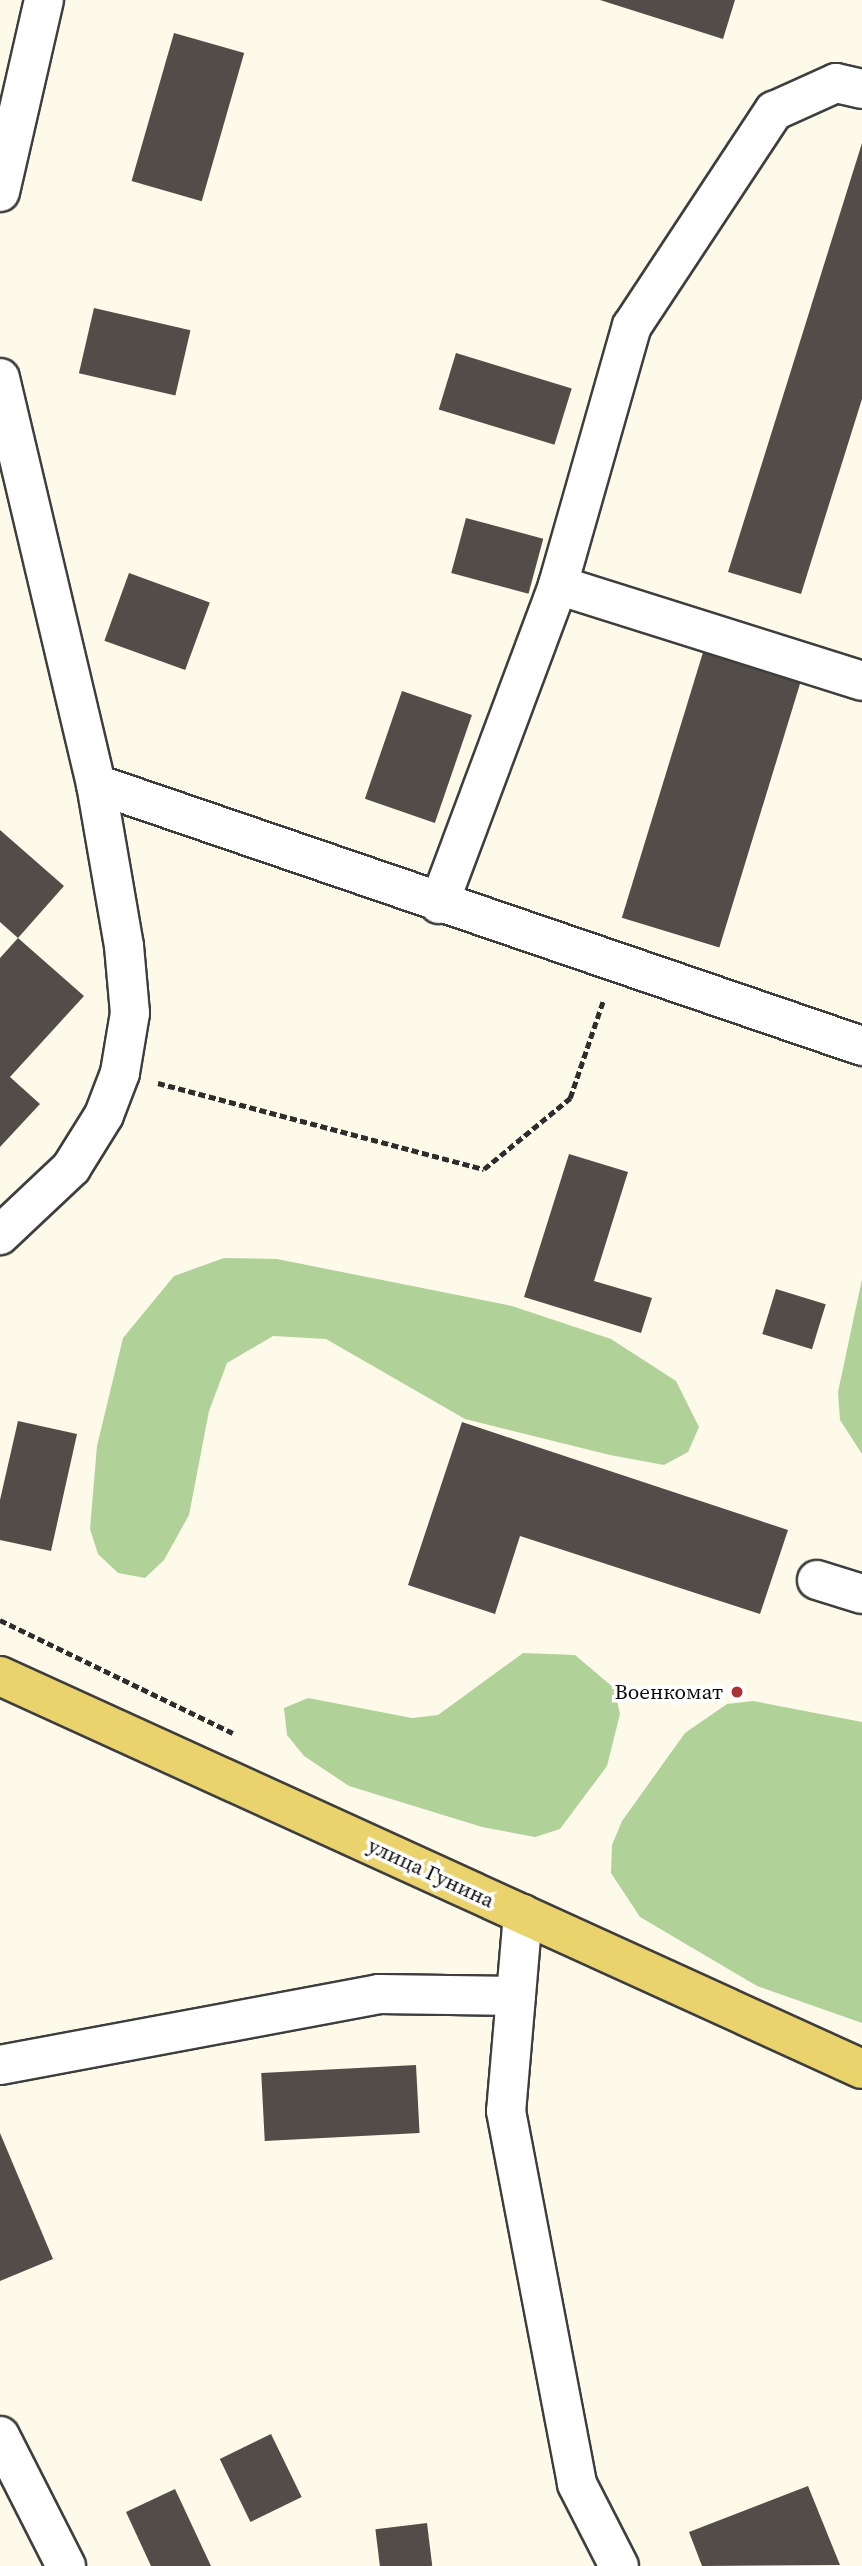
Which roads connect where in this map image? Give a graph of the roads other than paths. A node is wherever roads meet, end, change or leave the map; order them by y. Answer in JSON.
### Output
{"nodes":[{"id":1,"x":44,"y":0,"type":"edge"},
{"id":2,"x":862,"y":89,"type":"edge"},
{"id":3,"x":0,"y":192,"type":"edge"},
{"id":4,"x":0,"y":378,"type":"edge"},
{"id":5,"x":558,"y":585,"type":"junction"},
{"id":6,"x":862,"y":681,"type":"edge"},
{"id":7,"x":96,"y":784,"type":"junction"},
{"id":8,"x":439,"y":904,"type":"junction"},
{"id":9,"x":862,"y":1045,"type":"edge"},
{"id":10,"x":0,"y":1235,"type":"edge"},
{"id":11,"x":817,"y":1580,"type":"dead end"},
{"id":12,"x":862,"y":1594,"type":"edge"},
{"id":13,"x":0,"y":1676,"type":"edge"},
{"id":14,"x":523,"y":1914,"type":"junction"},
{"id":15,"x":516,"y":1996,"type":"junction"},
{"id":16,"x":0,"y":2065,"type":"edge"},
{"id":17,"x":862,"y":2069,"type":"edge"},
{"id":18,"x":0,"y":2436,"type":"edge"},
{"id":19,"x":66,"y":2566,"type":"edge"},
{"id":20,"x":619,"y":2566,"type":"edge"}],
"edges":[{"from":1,"to":3,"type":"street"},
{"from":2,"to":5,"type":"street"},
{"from":4,"to":7,"type":"street"},
{"from":5,"to":6,"type":"street"},
{"from":5,"to":8,"type":"street"},
{"from":7,"to":8,"type":"street"},
{"from":7,"to":10,"type":"street"},
{"from":8,"to":9,"type":"street"},
{"from":11,"to":12,"type":"street"},
{"from":13,"to":14,"type":"main road","name":"улица Гунина"},
{"from":14,"to":15,"type":"street"},
{"from":14,"to":17,"type":"main road","name":"улица Гунина"},
{"from":15,"to":16,"type":"street"},
{"from":15,"to":20,"type":"street"},
{"from":18,"to":19,"type":"street"}]}
